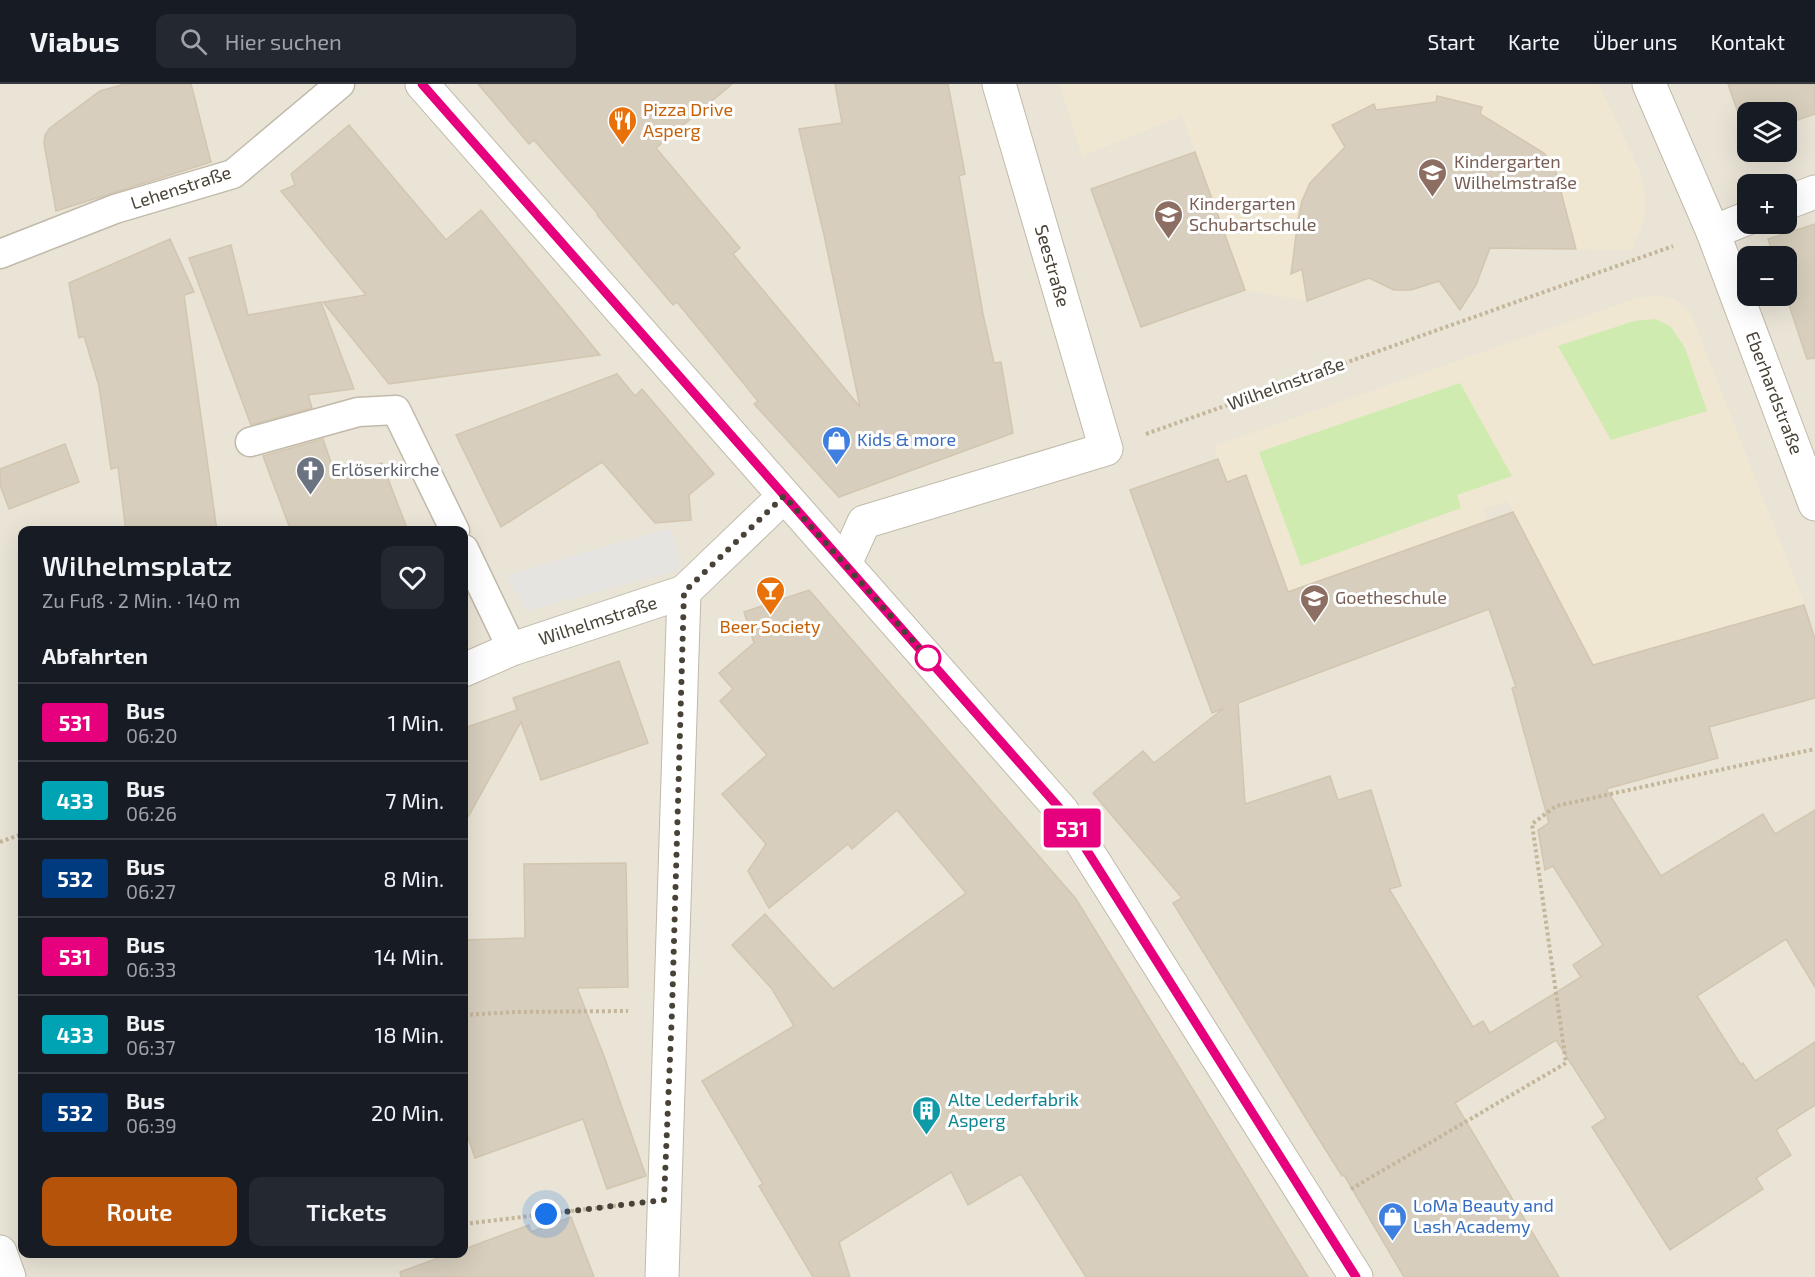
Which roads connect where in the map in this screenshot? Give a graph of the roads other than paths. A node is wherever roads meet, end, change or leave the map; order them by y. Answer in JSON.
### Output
{"nodes":[{"id":1,"x":340,"y":84,"type":"edge"},
{"id":2,"x":422,"y":84,"type":"edge"},
{"id":3,"x":999,"y":84,"type":"edge"},
{"id":4,"x":1649,"y":84,"type":"edge"},
{"id":5,"x":1815,"y":192,"type":"edge"},
{"id":6,"x":1797,"y":199,"type":"edge"},
{"id":7,"x":1737,"y":222,"type":"edge"},
{"id":8,"x":1713,"y":232,"type":"junction"},
{"id":9,"x":0,"y":254,"type":"edge"},
{"id":10,"x":250,"y":442,"type":"dead end"},
{"id":11,"x":784,"y":496,"type":"junction"},
{"id":12,"x":1815,"y":504,"type":"edge"},
{"id":13,"x":453,"y":526,"type":"edge"},
{"id":14,"x":468,"y":557,"type":"edge"},
{"id":15,"x":845,"y":564,"type":"junction"},
{"id":16,"x":684,"y":592,"type":"junction"},
{"id":17,"x":512,"y":649,"type":"junction"},
{"id":18,"x":468,"y":668,"type":"edge"},
{"id":19,"x":0,"y":1252,"type":"edge"},
{"id":20,"x":9,"y":1277,"type":"edge"},
{"id":21,"x":662,"y":1277,"type":"edge"},
{"id":22,"x":1356,"y":1277,"type":"edge"}],
"edges":[{"from":1,"to":9,"type":"lane","name":"Lehenstraße"},
{"from":2,"to":11,"type":"street"},
{"from":3,"to":15,"type":"street","name":"Seestraße"},
{"from":4,"to":8,"type":"street","name":"Eberhardstraße"},
{"from":5,"to":6,"type":"street"},
{"from":7,"to":8,"type":"street"},
{"from":8,"to":12,"type":"street","name":"Eberhardstraße"},
{"from":10,"to":13,"type":"lane"},
{"from":11,"to":15,"type":"street"},
{"from":11,"to":16,"type":"street"},
{"from":14,"to":17,"type":"lane"},
{"from":15,"to":22,"type":"street"},
{"from":16,"to":17,"type":"street","name":"Wilhelmstraße"},
{"from":16,"to":21,"type":"street"},
{"from":17,"to":18,"type":"street","name":"Wilhelmstraße"},
{"from":19,"to":20,"type":"street"}]}
